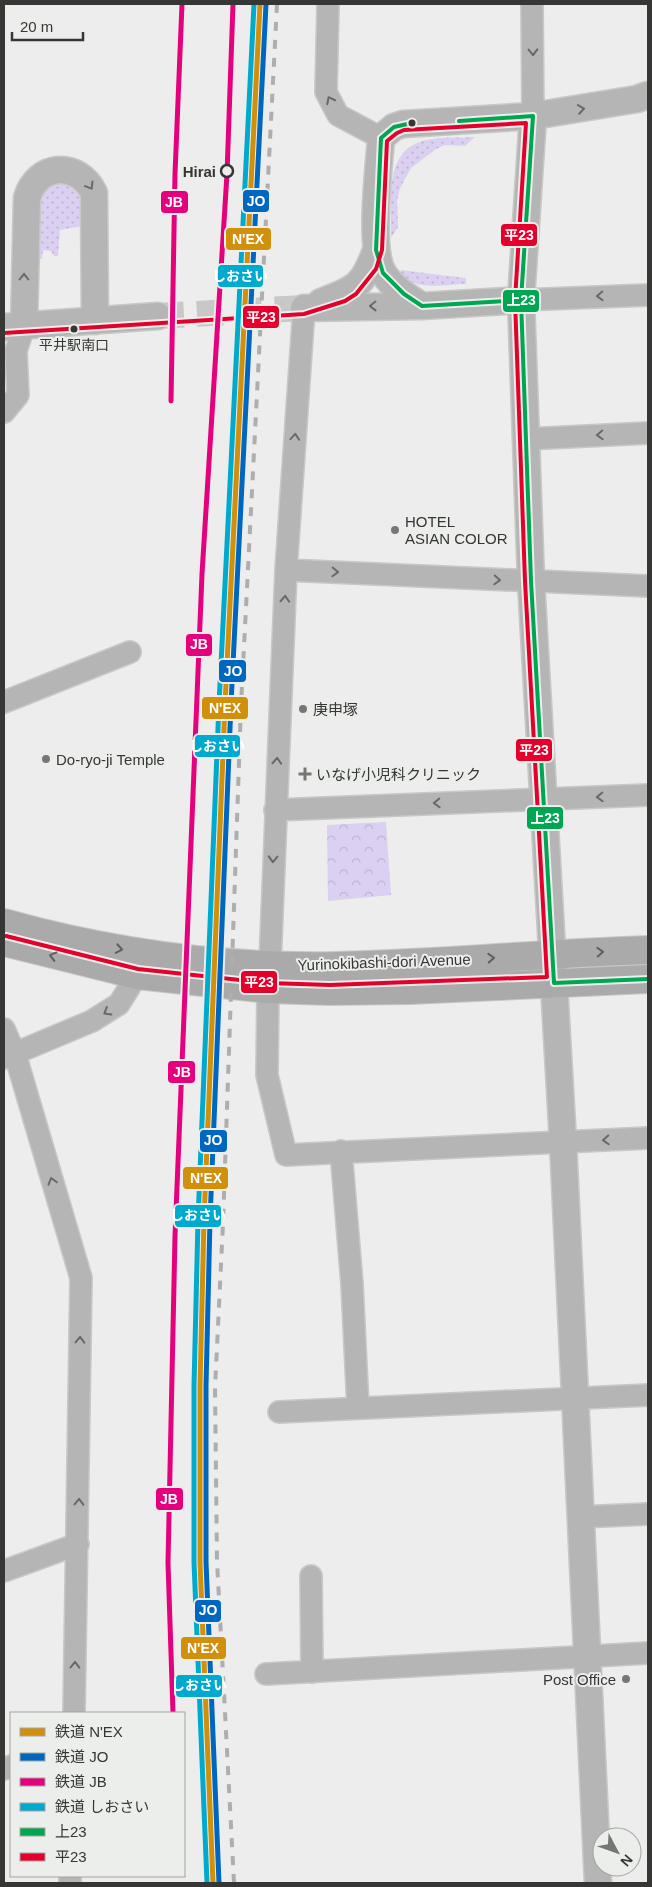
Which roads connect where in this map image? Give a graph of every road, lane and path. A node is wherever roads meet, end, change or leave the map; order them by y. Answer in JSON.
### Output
{"nodes":[{"id":1,"x":328,"y":4,"type":"edge"},
{"id":2,"x":532,"y":4,"type":"edge"},
{"id":3,"x":648,"y":95,"type":"edge"},
{"id":4,"x":533,"y":116,"type":"junction"},
{"id":5,"x":381,"y":138,"type":"junction"},
{"id":6,"x":376,"y":250,"type":"junction"},
{"id":7,"x":648,"y":295,"type":"edge"},
{"id":8,"x":521,"y":300,"type":"junction"},
{"id":9,"x":422,"y":306,"type":"junction"},
{"id":10,"x":304,"y":308,"type":"junction"},
{"id":11,"x":158,"y":316,"type":"tunnel mouth"},
{"id":12,"x":95,"y":320,"type":"junction"},
{"id":13,"x":14,"y":326,"type":"edge"},
{"id":14,"x":4,"y":412,"type":"edge"},
{"id":15,"x":648,"y":433,"type":"edge"},
{"id":16,"x":526,"y":439,"type":"junction"},
{"id":17,"x":286,"y":570,"type":"junction"},
{"id":18,"x":531,"y":581,"type":"junction"},
{"id":19,"x":648,"y":586,"type":"edge"},
{"id":20,"x":130,"y":652,"type":"dead end"},
{"id":21,"x":4,"y":702,"type":"edge"},
{"id":22,"x":648,"y":795,"type":"edge"},
{"id":23,"x":543,"y":799,"type":"junction"},
{"id":24,"x":275,"y":810,"type":"junction"},
{"id":25,"x":4,"y":923,"type":"edge"},
{"id":26,"x":4,"y":942,"type":"edge"},
{"id":27,"x":648,"y":950,"type":"edge"},
{"id":28,"x":552,"y":955,"type":"junction"},
{"id":29,"x":137,"y":975,"type":"junction"},
{"id":30,"x":269,"y":976,"type":"junction"},
{"id":31,"x":648,"y":979,"type":"edge"},
{"id":32,"x":554,"y":983,"type":"junction"},
{"id":33,"x":4,"y":1029,"type":"edge"},
{"id":34,"x":9,"y":1056,"type":"edge"},
{"id":35,"x":648,"y":1138,"type":"edge"},
{"id":36,"x":563,"y":1142,"type":"junction"},
{"id":37,"x":341,"y":1151,"type":"junction"},
{"id":38,"x":648,"y":1395,"type":"edge"},
{"id":39,"x":574,"y":1397,"type":"junction"},
{"id":40,"x":358,"y":1408,"type":"junction"},
{"id":41,"x":279,"y":1412,"type":"dead end"},
{"id":42,"x":648,"y":1514,"type":"edge"},
{"id":43,"x":580,"y":1518,"type":"junction"},
{"id":44,"x":78,"y":1544,"type":"junction"},
{"id":45,"x":4,"y":1571,"type":"edge"},
{"id":46,"x":311,"y":1576,"type":"dead end"},
{"id":47,"x":648,"y":1653,"type":"edge"},
{"id":48,"x":588,"y":1656,"type":"junction"},
{"id":49,"x":312,"y":1672,"type":"junction"},
{"id":50,"x":266,"y":1674,"type":"dead end"},
{"id":51,"x":74,"y":1712,"type":"edge"},
{"id":52,"x":598,"y":1883,"type":"edge"}],
"edges":[{"from":5,"to":1,"type":"street","one_way":true},
{"from":2,"to":4,"type":"street","one_way":true},
{"from":4,"to":3,"type":"street","one_way":true},
{"from":4,"to":5,"type":"street"},
{"from":4,"to":8,"type":"street"},
{"from":5,"to":6,"type":"street"},
{"from":6,"to":9,"type":"street"},
{"from":6,"to":10,"type":"street"},
{"from":7,"to":8,"type":"street","one_way":true},
{"from":8,"to":9,"type":"street"},
{"from":8,"to":16,"type":"street"},
{"from":9,"to":10,"type":"street","one_way":true},
{"from":17,"to":10,"type":"street","one_way":true},
{"from":11,"to":12,"type":"street"},
{"from":12,"to":13,"type":"street"},
{"from":13,"to":12,"type":"street","one_way":true},
{"from":13,"to":14,"type":"street"},
{"from":15,"to":16,"type":"street","one_way":true},
{"from":16,"to":18,"type":"street"},
{"from":17,"to":18,"type":"street","one_way":true},
{"from":24,"to":17,"type":"street","one_way":true},
{"from":18,"to":19,"type":"street"},
{"from":18,"to":23,"type":"street"},
{"from":20,"to":21,"type":"street"},
{"from":22,"to":23,"type":"street","one_way":true},
{"from":23,"to":24,"type":"street","one_way":true},
{"from":23,"to":28,"type":"street"},
{"from":24,"to":30,"type":"street","one_way":true},
{"from":25,"to":30,"type":"main road","name":"Yurinokibashi-dori Avenue","one_way":true},
{"from":29,"to":26,"type":"main road","name":"Yurinokibashi-dori Avenue","one_way":true},
{"from":28,"to":27,"type":"main road","name":"Yurinokibashi-dori Avenue","one_way":true},
{"from":30,"to":28,"type":"main road","name":"Yurinokibashi-dori Avenue","one_way":true},
{"from":28,"to":32,"type":"street"},
{"from":29,"to":30,"type":"main road","name":"Yurinokibashi-dori Avenue"},
{"from":29,"to":34,"type":"street","one_way":true},
{"from":30,"to":32,"type":"main road","name":"Yurinokibashi-dori Avenue"},
{"from":30,"to":37,"type":"street"},
{"from":31,"to":32,"type":"main road","name":"Yurinokibashi-dori Avenue"},
{"from":32,"to":36,"type":"street"},
{"from":33,"to":34,"type":"street"},
{"from":44,"to":34,"type":"street","one_way":true},
{"from":35,"to":36,"type":"street","one_way":true},
{"from":36,"to":37,"type":"street"},
{"from":36,"to":39,"type":"street"},
{"from":37,"to":40,"type":"street"},
{"from":38,"to":39,"type":"street"},
{"from":39,"to":40,"type":"street"},
{"from":39,"to":43,"type":"street"},
{"from":40,"to":41,"type":"street"},
{"from":42,"to":43,"type":"street"},
{"from":43,"to":48,"type":"street"},
{"from":44,"to":45,"type":"street"},
{"from":51,"to":44,"type":"street","one_way":true},
{"from":46,"to":49,"type":"street"},
{"from":47,"to":48,"type":"street"},
{"from":48,"to":49,"type":"street"},
{"from":48,"to":52,"type":"street"},
{"from":49,"to":50,"type":"street"}]}
